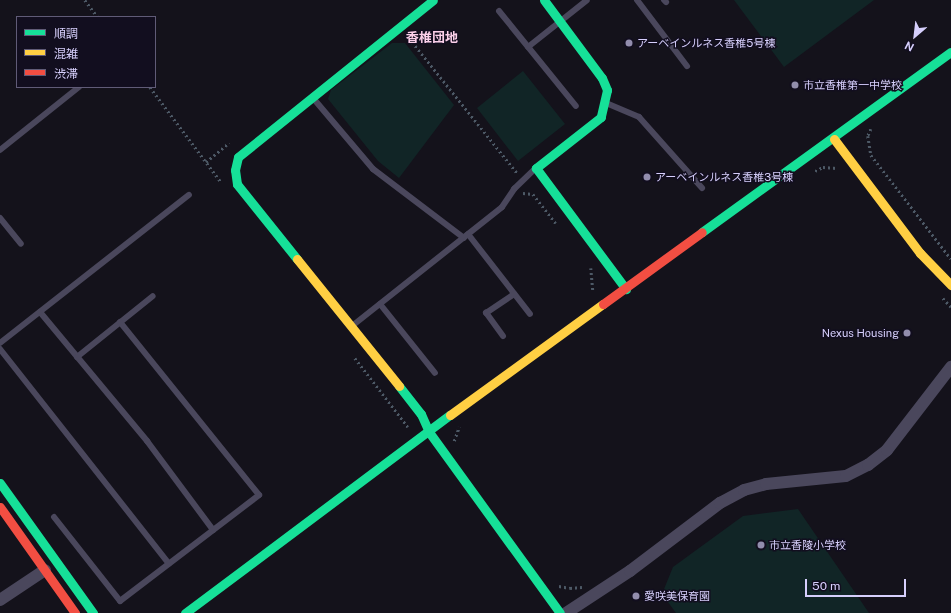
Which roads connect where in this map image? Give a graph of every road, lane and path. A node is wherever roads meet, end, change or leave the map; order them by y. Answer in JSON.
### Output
{"nodes":[{"id":1,"x":85,"y":0,"type":"edge"},
{"id":2,"x":433,"y":0,"type":"edge"},
{"id":3,"x":544,"y":0,"type":"edge"},
{"id":4,"x":587,"y":0,"type":"edge"},
{"id":5,"x":637,"y":0,"type":"edge"},
{"id":6,"x":499,"y":11,"type":"dead end"},
{"id":7,"x":97,"y":16,"type":"edge"},
{"id":8,"x":560,"y":22,"type":"junction"},
{"id":9,"x":400,"y":26,"type":"junction"},
{"id":10,"x":528,"y":47,"type":"junction"},
{"id":11,"x":951,"y":52,"type":"edge"},
{"id":12,"x":687,"y":66,"type":"dead end"},
{"id":13,"x":78,"y":88,"type":"edge"},
{"id":14,"x":313,"y":97,"type":"junction"},
{"id":15,"x":606,"y":103,"type":"junction"},
{"id":16,"x":576,"y":106,"type":"dead end"},
{"id":17,"x":874,"y":122,"type":"dead end"},
{"id":18,"x":834,"y":139,"type":"junction"},
{"id":19,"x":0,"y":150,"type":"edge"},
{"id":20,"x":536,"y":168,"type":"junction"},
{"id":21,"x":812,"y":172,"type":"dead end"},
{"id":22,"x":842,"y":172,"type":"dead end"},
{"id":23,"x":523,"y":180,"type":"junction"},
{"id":24,"x":702,"y":188,"type":"dead end"},
{"id":25,"x":533,"y":194,"type":"dead end"},
{"id":26,"x":189,"y":195,"type":"dead end"},
{"id":27,"x":0,"y":218,"type":"edge"},
{"id":28,"x":466,"y":236,"type":"junction"},
{"id":29,"x":21,"y":244,"type":"dead end"},
{"id":30,"x":951,"y":259,"type":"edge"},
{"id":31,"x":951,"y":285,"type":"edge"},
{"id":32,"x":626,"y":289,"type":"junction"},
{"id":33,"x":514,"y":294,"type":"junction"},
{"id":34,"x":939,"y":294,"type":"dead end"},
{"id":35,"x":153,"y":296,"type":"dead end"},
{"id":36,"x":380,"y":304,"type":"junction"},
{"id":37,"x":951,"y":307,"type":"edge"},
{"id":38,"x":40,"y":312,"type":"junction"},
{"id":39,"x":530,"y":314,"type":"dead end"},
{"id":40,"x":120,"y":322,"type":"junction"},
{"id":41,"x":351,"y":327,"type":"junction"},
{"id":42,"x":503,"y":336,"type":"dead end"},
{"id":43,"x":0,"y":343,"type":"edge"},
{"id":44,"x":0,"y":350,"type":"edge"},
{"id":45,"x":77,"y":357,"type":"junction"},
{"id":46,"x":951,"y":367,"type":"edge"},
{"id":47,"x":435,"y":374,"type":"dead end"},
{"id":48,"x":460,"y":426,"type":"dead end"},
{"id":49,"x":429,"y":432,"type":"junction"},
{"id":50,"x":454,"y":444,"type":"dead end"},
{"id":51,"x":0,"y":483,"type":"edge"},
{"id":52,"x":0,"y":507,"type":"edge"},
{"id":53,"x":54,"y":517,"type":"dead end"},
{"id":54,"x":213,"y":530,"type":"junction"},
{"id":55,"x":169,"y":564,"type":"junction"},
{"id":56,"x":45,"y":570,"type":"junction"},
{"id":57,"x":557,"y":585,"type":"dead end"},
{"id":58,"x":585,"y":586,"type":"dead end"},
{"id":59,"x":0,"y":600,"type":"edge"},
{"id":60,"x":75,"y":613,"type":"edge"},
{"id":61,"x":93,"y":613,"type":"edge"},
{"id":62,"x":185,"y":613,"type":"edge"},
{"id":63,"x":560,"y":613,"type":"edge"},
{"id":64,"x":566,"y":613,"type":"edge"}],
"edges":[{"from":1,"to":7,"type":"path"},
{"from":2,"to":9,"type":"street"},
{"from":3,"to":8,"type":"street"},
{"from":4,"to":8,"type":"lane"},
{"from":5,"to":12,"type":"lane"},
{"from":6,"to":10,"type":"lane"},
{"from":8,"to":10,"type":"lane"},
{"from":8,"to":15,"type":"street"},
{"from":9,"to":14,"type":"street"},
{"from":9,"to":23,"type":"path"},
{"from":10,"to":16,"type":"lane"},
{"from":11,"to":18,"type":"street"},
{"from":13,"to":19,"type":"lane"},
{"from":14,"to":28,"type":"lane"},
{"from":14,"to":41,"type":"street"},
{"from":15,"to":20,"type":"street"},
{"from":15,"to":24,"type":"lane"},
{"from":17,"to":30,"type":"path"},
{"from":18,"to":31,"type":"street"},
{"from":18,"to":32,"type":"street"},
{"from":20,"to":23,"type":"lane"},
{"from":20,"to":32,"type":"street"},
{"from":21,"to":22,"type":"path"},
{"from":23,"to":25,"type":"path"},
{"from":23,"to":28,"type":"lane"},
{"from":26,"to":38,"type":"lane"},
{"from":27,"to":29,"type":"lane"},
{"from":28,"to":33,"type":"lane"},
{"from":28,"to":36,"type":"lane"},
{"from":32,"to":49,"type":"street"},
{"from":33,"to":39,"type":"lane"},
{"from":33,"to":42,"type":"lane"},
{"from":34,"to":37,"type":"path"},
{"from":35,"to":40,"type":"lane"},
{"from":36,"to":41,"type":"lane"},
{"from":36,"to":47,"type":"lane"},
{"from":38,"to":43,"type":"lane"},
{"from":38,"to":45,"type":"lane"},
{"from":40,"to":45,"type":"lane"},
{"from":40,"to":54,"type":"lane"},
{"from":41,"to":49,"type":"street"},
{"from":44,"to":55,"type":"lane"},
{"from":45,"to":54,"type":"lane"},
{"from":46,"to":64,"type":"street"},
{"from":48,"to":50,"type":"path"},
{"from":49,"to":62,"type":"street"},
{"from":49,"to":63,"type":"street"},
{"from":51,"to":61,"type":"street"},
{"from":52,"to":56,"type":"street"},
{"from":53,"to":55,"type":"lane"},
{"from":54,"to":55,"type":"lane"},
{"from":56,"to":59,"type":"street"},
{"from":56,"to":60,"type":"street"},
{"from":57,"to":58,"type":"path"}]}
